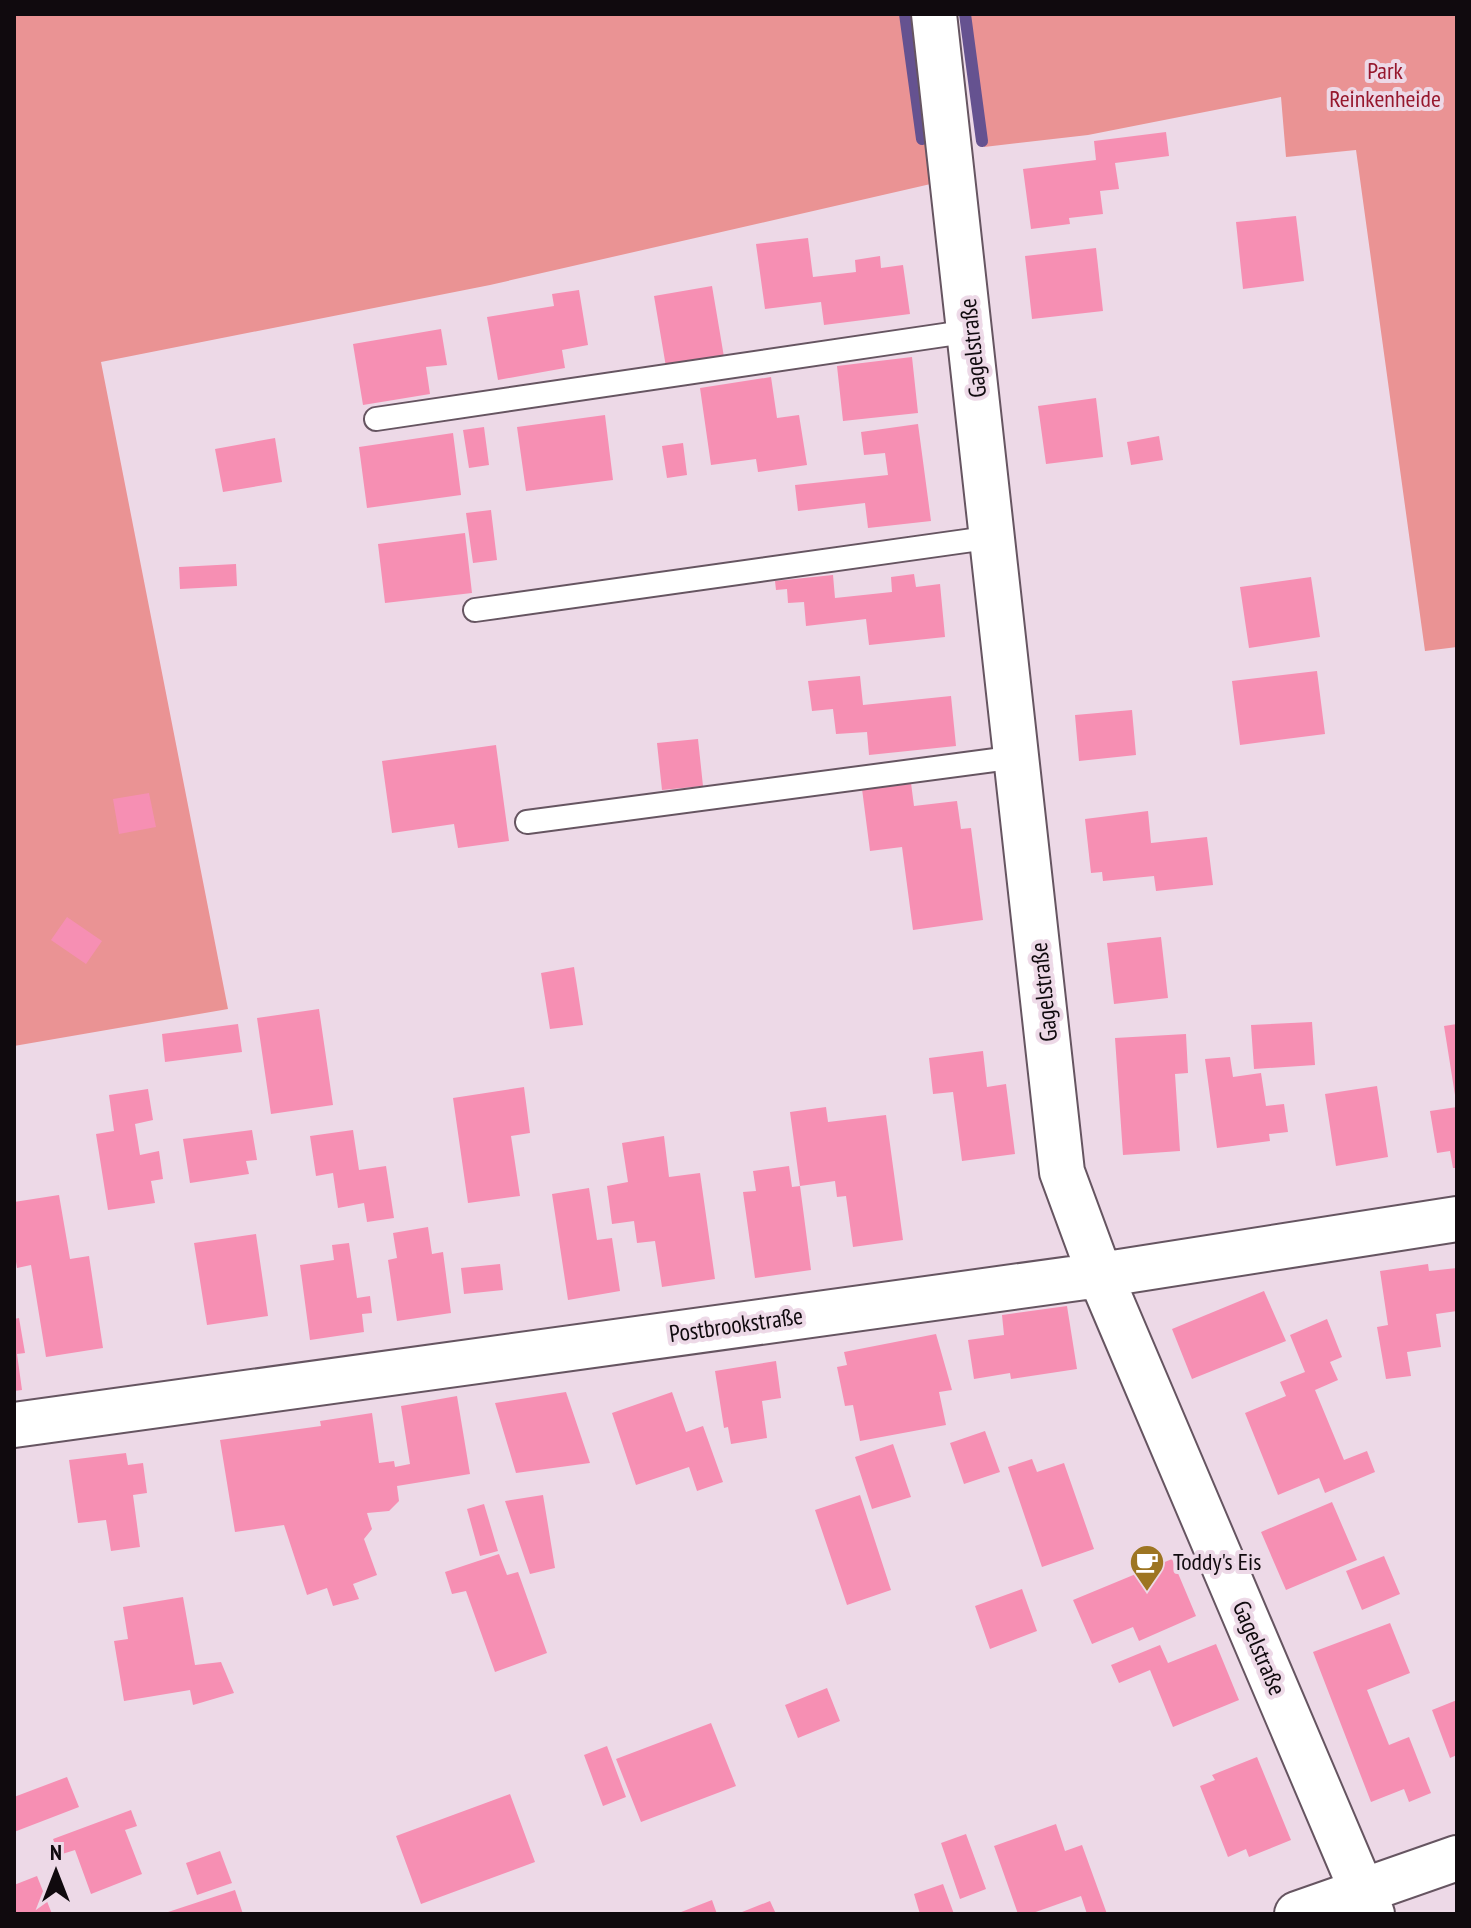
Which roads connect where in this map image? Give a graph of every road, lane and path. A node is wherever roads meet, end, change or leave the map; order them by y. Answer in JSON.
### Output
{"nodes":[{"id":1,"x":934,"y":14,"type":"edge"},
{"id":2,"x":971,"y":331,"type":"junction"},
{"id":3,"x":376,"y":419,"type":"dead end"},
{"id":4,"x":994,"y":537,"type":"junction"},
{"id":5,"x":475,"y":610,"type":"dead end"},
{"id":6,"x":1018,"y":757,"type":"junction"},
{"id":7,"x":527,"y":822,"type":"dead end"},
{"id":8,"x":1457,"y":1219,"type":"edge"},
{"id":9,"x":1100,"y":1275,"type":"junction"},
{"id":10,"x":14,"y":1425,"type":"edge"},
{"id":11,"x":1457,"y":1858,"type":"edge"},
{"id":12,"x":1367,"y":1902,"type":"edge"},
{"id":13,"x":1297,"y":1914,"type":"edge"}],
"edges":[{"from":1,"to":2,"type":"street","name":"Gagelstraße"},
{"from":2,"to":3,"type":"lane"},
{"from":2,"to":4,"type":"street","name":"Gagelstraße"},
{"from":4,"to":5,"type":"lane"},
{"from":4,"to":6,"type":"street","name":"Gagelstraße"},
{"from":6,"to":7,"type":"lane"},
{"from":6,"to":9,"type":"street","name":"Gagelstraße"},
{"from":8,"to":9,"type":"street","name":"Postbrookstraße"},
{"from":9,"to":10,"type":"street","name":"Postbrookstraße"},
{"from":9,"to":12,"type":"street","name":"Gagelstraße"},
{"from":11,"to":12,"type":"street"},
{"from":12,"to":13,"type":"street"}]}
